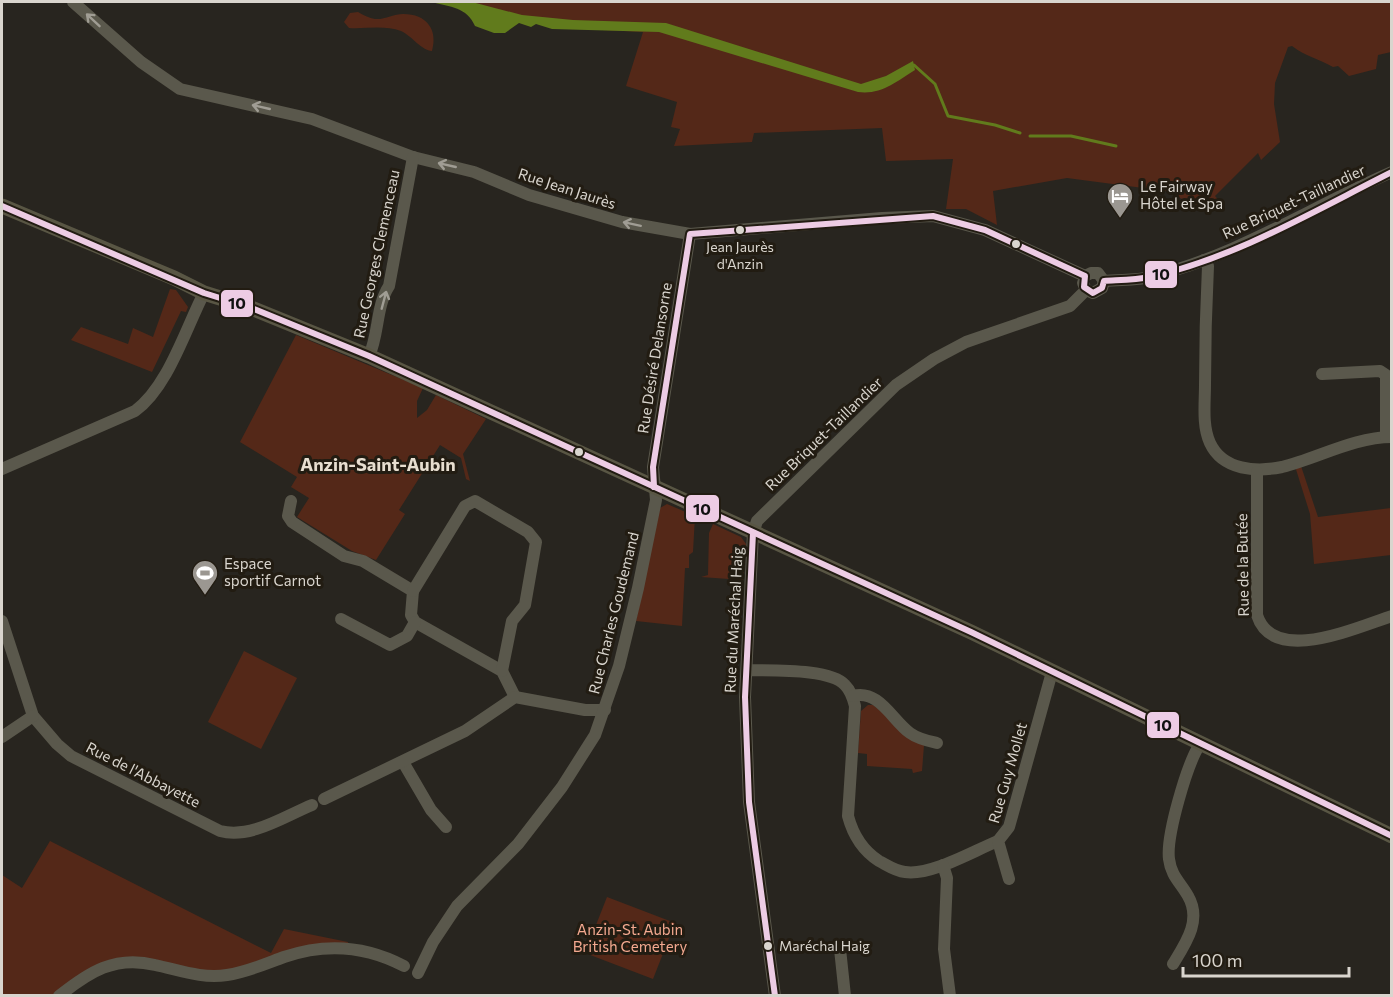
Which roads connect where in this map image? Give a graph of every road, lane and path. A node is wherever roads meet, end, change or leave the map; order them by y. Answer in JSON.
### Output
{"nodes":[{"id":1,"x":73,"y":2,"type":"edge"},
{"id":2,"x":413,"y":157,"type":"junction"},
{"id":3,"x":1392,"y":172,"type":"edge"},
{"id":4,"x":2,"y":206,"type":"edge"},
{"id":5,"x":690,"y":234,"type":"junction"},
{"id":6,"x":1204,"y":260,"type":"junction"},
{"id":7,"x":1085,"y":276,"type":"junction"},
{"id":8,"x":1104,"y":281,"type":"junction"},
{"id":9,"x":1086,"y":290,"type":"junction"},
{"id":10,"x":204,"y":293,"type":"junction"},
{"id":11,"x":369,"y":356,"type":"junction"},
{"id":12,"x":1322,"y":374,"type":"dead end"},
{"id":13,"x":1389,"y":375,"type":"edge"},
{"id":14,"x":1389,"y":437,"type":"edge"},
{"id":15,"x":2,"y":469,"type":"edge"},
{"id":16,"x":1257,"y":472,"type":"junction"},
{"id":17,"x":654,"y":487,"type":"junction"},
{"id":18,"x":291,"y":501,"type":"dead end"},
{"id":19,"x":753,"y":533,"type":"junction"},
{"id":20,"x":413,"y":591,"type":"junction"},
{"id":21,"x":1392,"y":616,"type":"edge"},
{"id":22,"x":341,"y":619,"type":"dead end"},
{"id":23,"x":2,"y":621,"type":"edge"},
{"id":24,"x":416,"y":622,"type":"junction"},
{"id":25,"x":747,"y":670,"type":"junction"},
{"id":26,"x":502,"y":671,"type":"junction"},
{"id":27,"x":1052,"y":672,"type":"junction"},
{"id":28,"x":853,"y":696,"type":"junction"},
{"id":29,"x":515,"y":697,"type":"junction"},
{"id":30,"x":604,"y":710,"type":"junction"},
{"id":31,"x":33,"y":716,"type":"junction"},
{"id":32,"x":2,"y":737,"type":"edge"},
{"id":33,"x":937,"y":743,"type":"dead end"},
{"id":34,"x":1200,"y":744,"type":"junction"},
{"id":35,"x":403,"y":762,"type":"junction"},
{"id":36,"x":324,"y":799,"type":"dead end"},
{"id":37,"x":312,"y":805,"type":"dead end"},
{"id":38,"x":446,"y":827,"type":"dead end"},
{"id":39,"x":1392,"y":836,"type":"edge"},
{"id":40,"x":998,"y":842,"type":"junction"},
{"id":41,"x":943,"y":865,"type":"junction"},
{"id":42,"x":1010,"y":879,"type":"dead end"},
{"id":43,"x":840,"y":948,"type":"dead end"},
{"id":44,"x":1173,"y":964,"type":"dead end"},
{"id":45,"x":404,"y":966,"type":"dead end"},
{"id":46,"x":418,"y":973,"type":"dead end"},
{"id":47,"x":59,"y":996,"type":"edge"},
{"id":48,"x":775,"y":996,"type":"edge"},
{"id":49,"x":845,"y":996,"type":"edge"},
{"id":50,"x":950,"y":996,"type":"edge"}],
"edges":[{"from":2,"to":1,"type":"street","name":"Rue Jean Jaurès","one_way":true},
{"from":5,"to":2,"type":"street","name":"Rue Jean Jaurès","one_way":true},
{"from":11,"to":2,"type":"street","name":"Rue Georges Clemenceau","one_way":true},
{"from":3,"to":6,"type":"street","name":"Rue Briquet-Taillandier"},
{"from":4,"to":10,"type":"main road"},
{"from":5,"to":7,"type":"street","name":"Rue Jean Jaurès"},
{"from":5,"to":17,"type":"street","name":"Rue Désiré Delansorne"},
{"from":6,"to":8,"type":"street","name":"Rue Briquet-Taillandier"},
{"from":6,"to":16,"type":"street"},
{"from":7,"to":8,"type":"street"},
{"from":7,"to":9,"type":"street"},
{"from":8,"to":9,"type":"street"},
{"from":9,"to":19,"type":"street","name":"Rue Briquet-Taillandier"},
{"from":10,"to":11,"type":"main road"},
{"from":10,"to":15,"type":"street"},
{"from":11,"to":17,"type":"main road"},
{"from":12,"to":13,"type":"street"},
{"from":13,"to":14,"type":"street"},
{"from":14,"to":16,"type":"street"},
{"from":16,"to":21,"type":"street","name":"Rue de la Butée"},
{"from":17,"to":19,"type":"main road"},
{"from":17,"to":30,"type":"street","name":"Rue Charles Goudemand"},
{"from":18,"to":20,"type":"street"},
{"from":19,"to":25,"type":"street","name":"Rue du Maréchal Haig"},
{"from":19,"to":27,"type":"main road"},
{"from":20,"to":24,"type":"street"},
{"from":20,"to":26,"type":"street"},
{"from":22,"to":24,"type":"street"},
{"from":23,"to":31,"type":"street","name":"Rue de l'Abbayette"},
{"from":24,"to":26,"type":"street"},
{"from":25,"to":28,"type":"street"},
{"from":25,"to":48,"type":"street","name":"Rue du Maréchal Haig"},
{"from":26,"to":29,"type":"street"},
{"from":27,"to":34,"type":"main road"},
{"from":27,"to":40,"type":"street","name":"Rue Guy Mollet"},
{"from":28,"to":33,"type":"street"},
{"from":28,"to":41,"type":"street"},
{"from":29,"to":30,"type":"street"},
{"from":29,"to":35,"type":"street"},
{"from":30,"to":46,"type":"street","name":"Rue Charles Goudemand"},
{"from":31,"to":32,"type":"street"},
{"from":31,"to":37,"type":"street","name":"Rue de l'Abbayette"},
{"from":34,"to":39,"type":"main road"},
{"from":34,"to":44,"type":"street"},
{"from":35,"to":36,"type":"street"},
{"from":35,"to":38,"type":"street"},
{"from":40,"to":41,"type":"street"},
{"from":40,"to":42,"type":"street","name":"Rue Guy Mollet"},
{"from":41,"to":50,"type":"street"},
{"from":43,"to":49,"type":"street"},
{"from":45,"to":47,"type":"street"}]}
